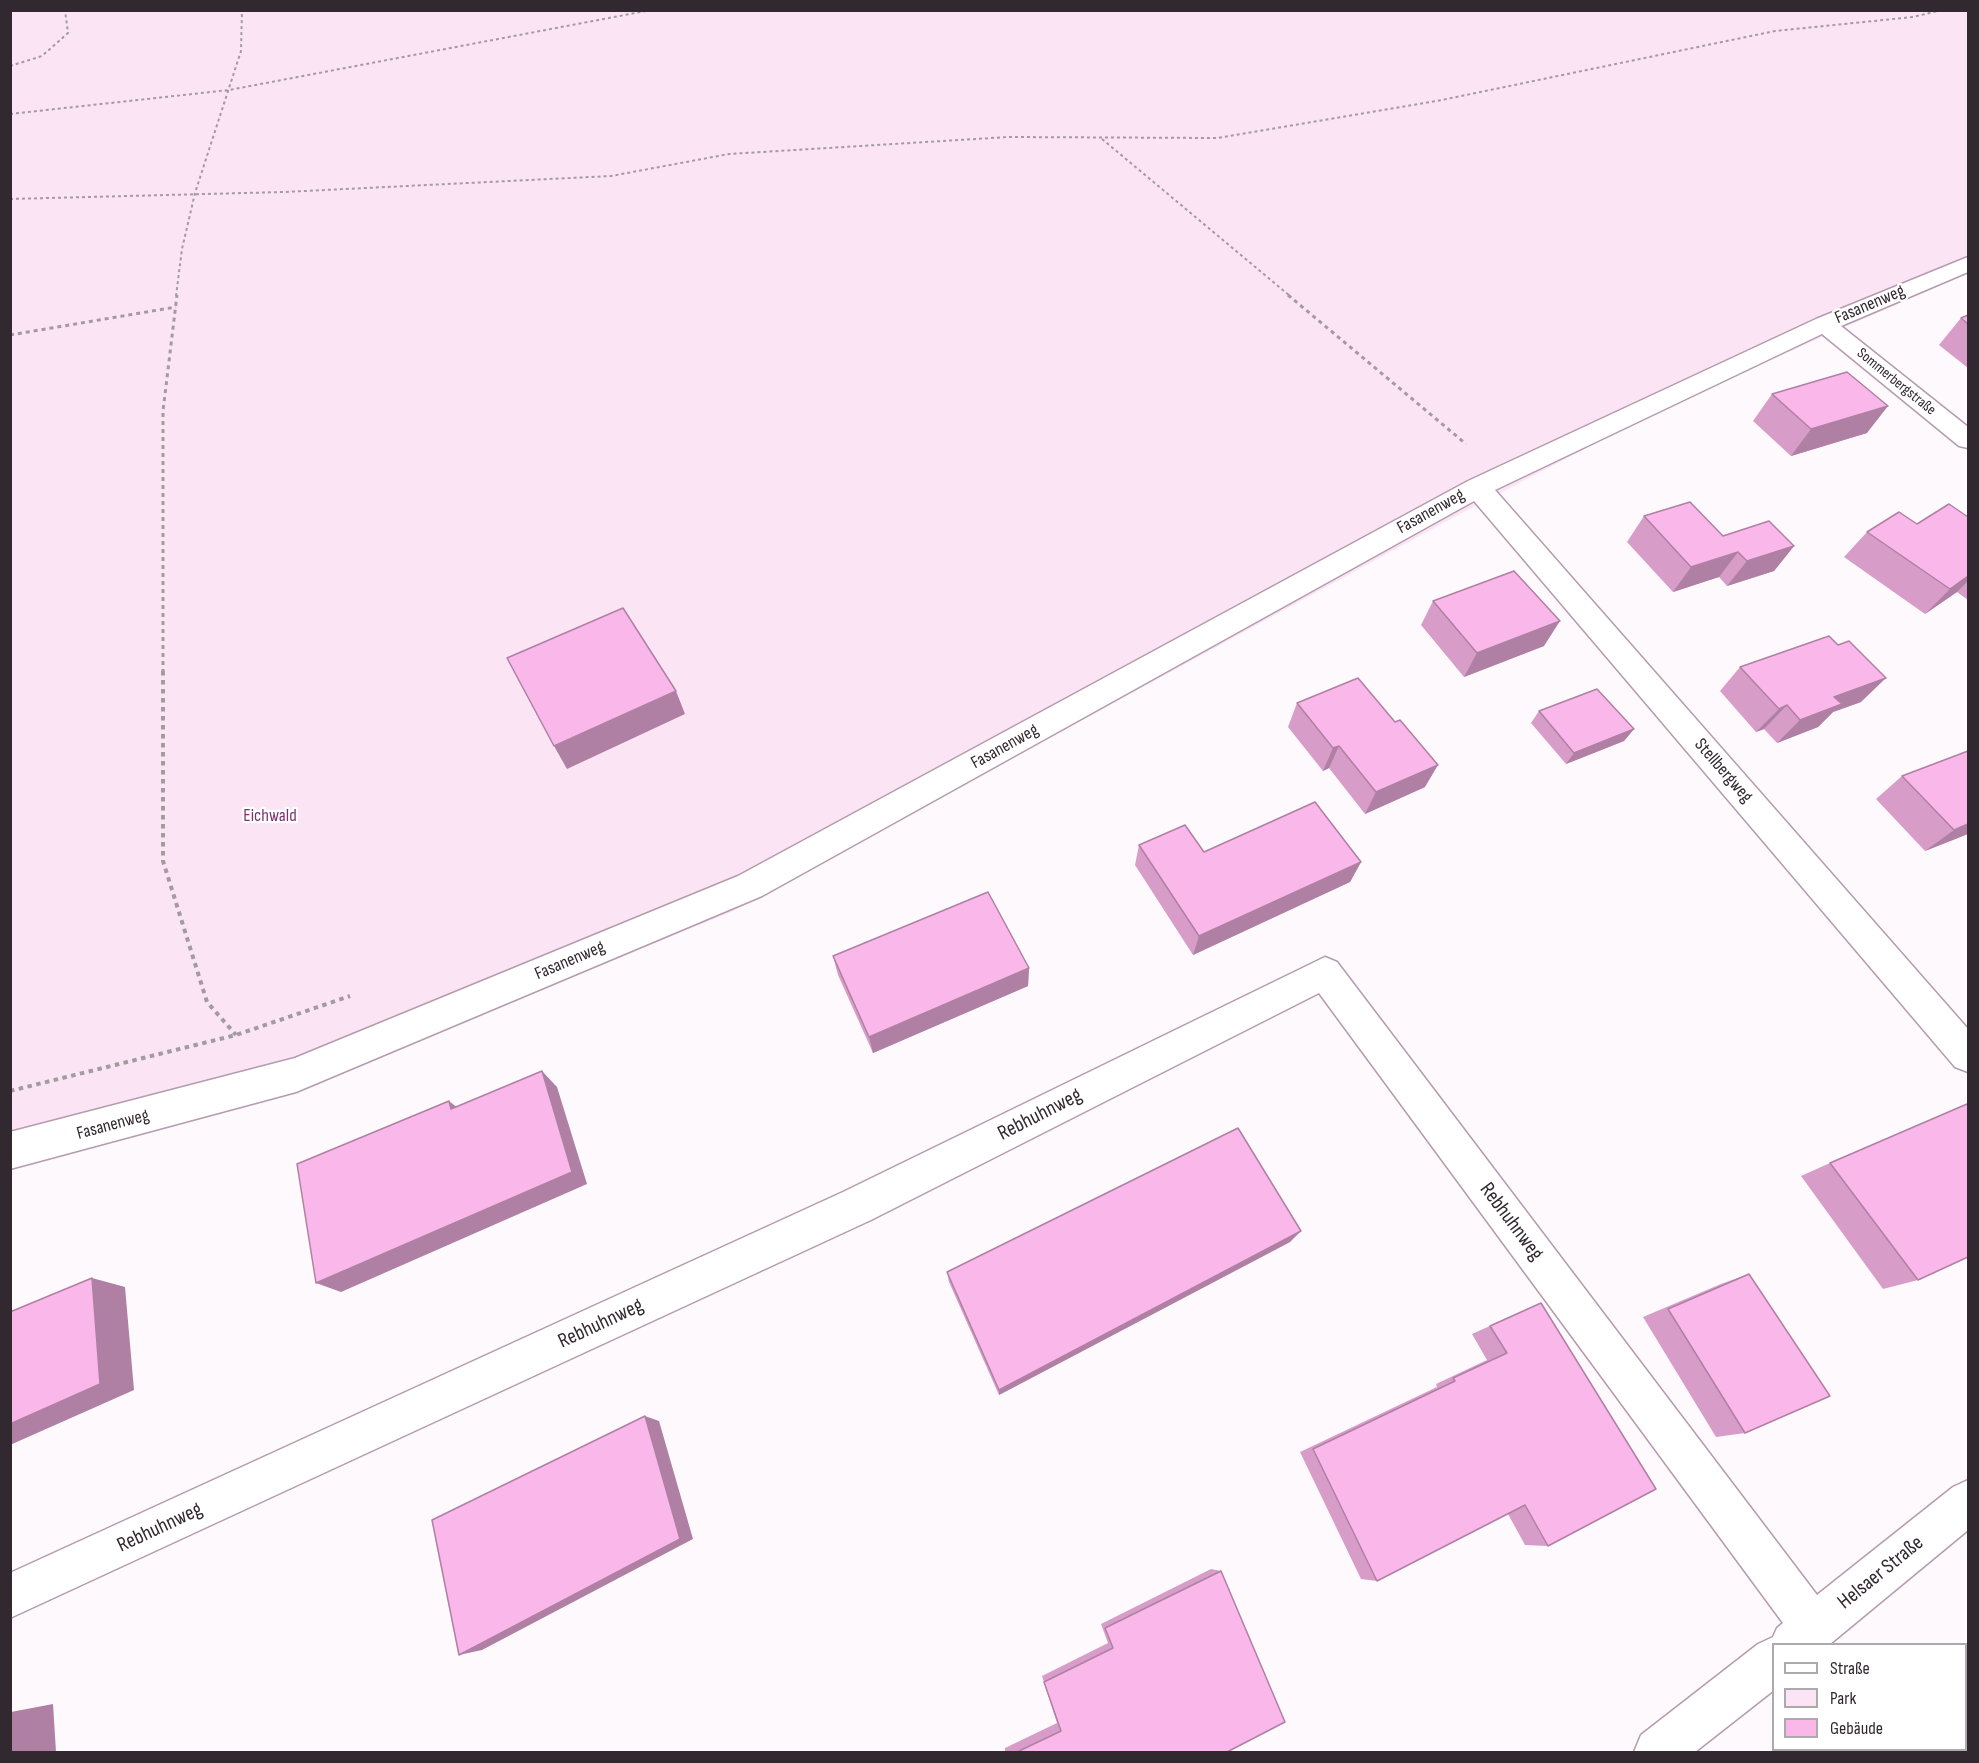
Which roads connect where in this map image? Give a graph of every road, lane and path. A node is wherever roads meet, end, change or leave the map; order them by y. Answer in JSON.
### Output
{"nodes":[{"id":1,"x":64,"y":10,"type":"edge"},
{"id":2,"x":242,"y":10,"type":"edge"},
{"id":3,"x":651,"y":10,"type":"edge"},
{"id":4,"x":1942,"y":10,"type":"edge"},
{"id":5,"x":10,"y":66,"type":"edge"},
{"id":6,"x":229,"y":90,"type":"junction"},
{"id":7,"x":10,"y":114,"type":"edge"},
{"id":8,"x":1101,"y":138,"type":"junction"},
{"id":9,"x":195,"y":193,"type":"junction"},
{"id":10,"x":10,"y":199,"type":"edge"},
{"id":11,"x":1968,"y":264,"type":"edge"},
{"id":12,"x":176,"y":307,"type":"junction"},
{"id":13,"x":1824,"y":324,"type":"junction"},
{"id":14,"x":10,"y":335,"type":"edge"},
{"id":15,"x":1968,"y":440,"type":"edge"},
{"id":16,"x":1489,"y":481,"type":"junction"},
{"id":17,"x":236,"y":1035,"type":"junction"},
{"id":18,"x":1968,"y":1055,"type":"edge"},
{"id":19,"x":296,"y":1075,"type":"junction"},
{"id":20,"x":10,"y":1091,"type":"edge"},
{"id":21,"x":10,"y":1151,"type":"edge"},
{"id":22,"x":1968,"y":1502,"type":"edge"},
{"id":23,"x":10,"y":1596,"type":"edge"},
{"id":24,"x":1803,"y":1636,"type":"edge"},
{"id":25,"x":1772,"y":1661,"type":"edge"},
{"id":26,"x":1658,"y":1752,"type":"edge"}],
"edges":[{"from":1,"to":5,"type":"path"},
{"from":2,"to":6,"type":"path"},
{"from":3,"to":6,"type":"path"},
{"from":4,"to":8,"type":"path"},
{"from":6,"to":7,"type":"path"},
{"from":6,"to":9,"type":"path"},
{"from":8,"to":9,"type":"path"},
{"from":8,"to":16,"type":"path"},
{"from":9,"to":10,"type":"path"},
{"from":9,"to":12,"type":"path"},
{"from":11,"to":13,"type":"street","name":"Fasanenweg"},
{"from":12,"to":14,"type":"path"},
{"from":12,"to":17,"type":"path"},
{"from":13,"to":15,"type":"street","name":"Sommerbergstraße"},
{"from":13,"to":16,"type":"street","name":"Fasanenweg"},
{"from":16,"to":18,"type":"street","name":"Stellbergweg"},
{"from":16,"to":19,"type":"street","name":"Fasanenweg"},
{"from":17,"to":19,"type":"path"},
{"from":17,"to":20,"type":"path"},
{"from":19,"to":21,"type":"street","name":"Fasanenweg"},
{"from":22,"to":24,"type":"street","name":"Helsaer Straße"},
{"from":23,"to":24,"type":"street","name":"Rebhuhnweg"},
{"from":25,"to":26,"type":"street"}]}
